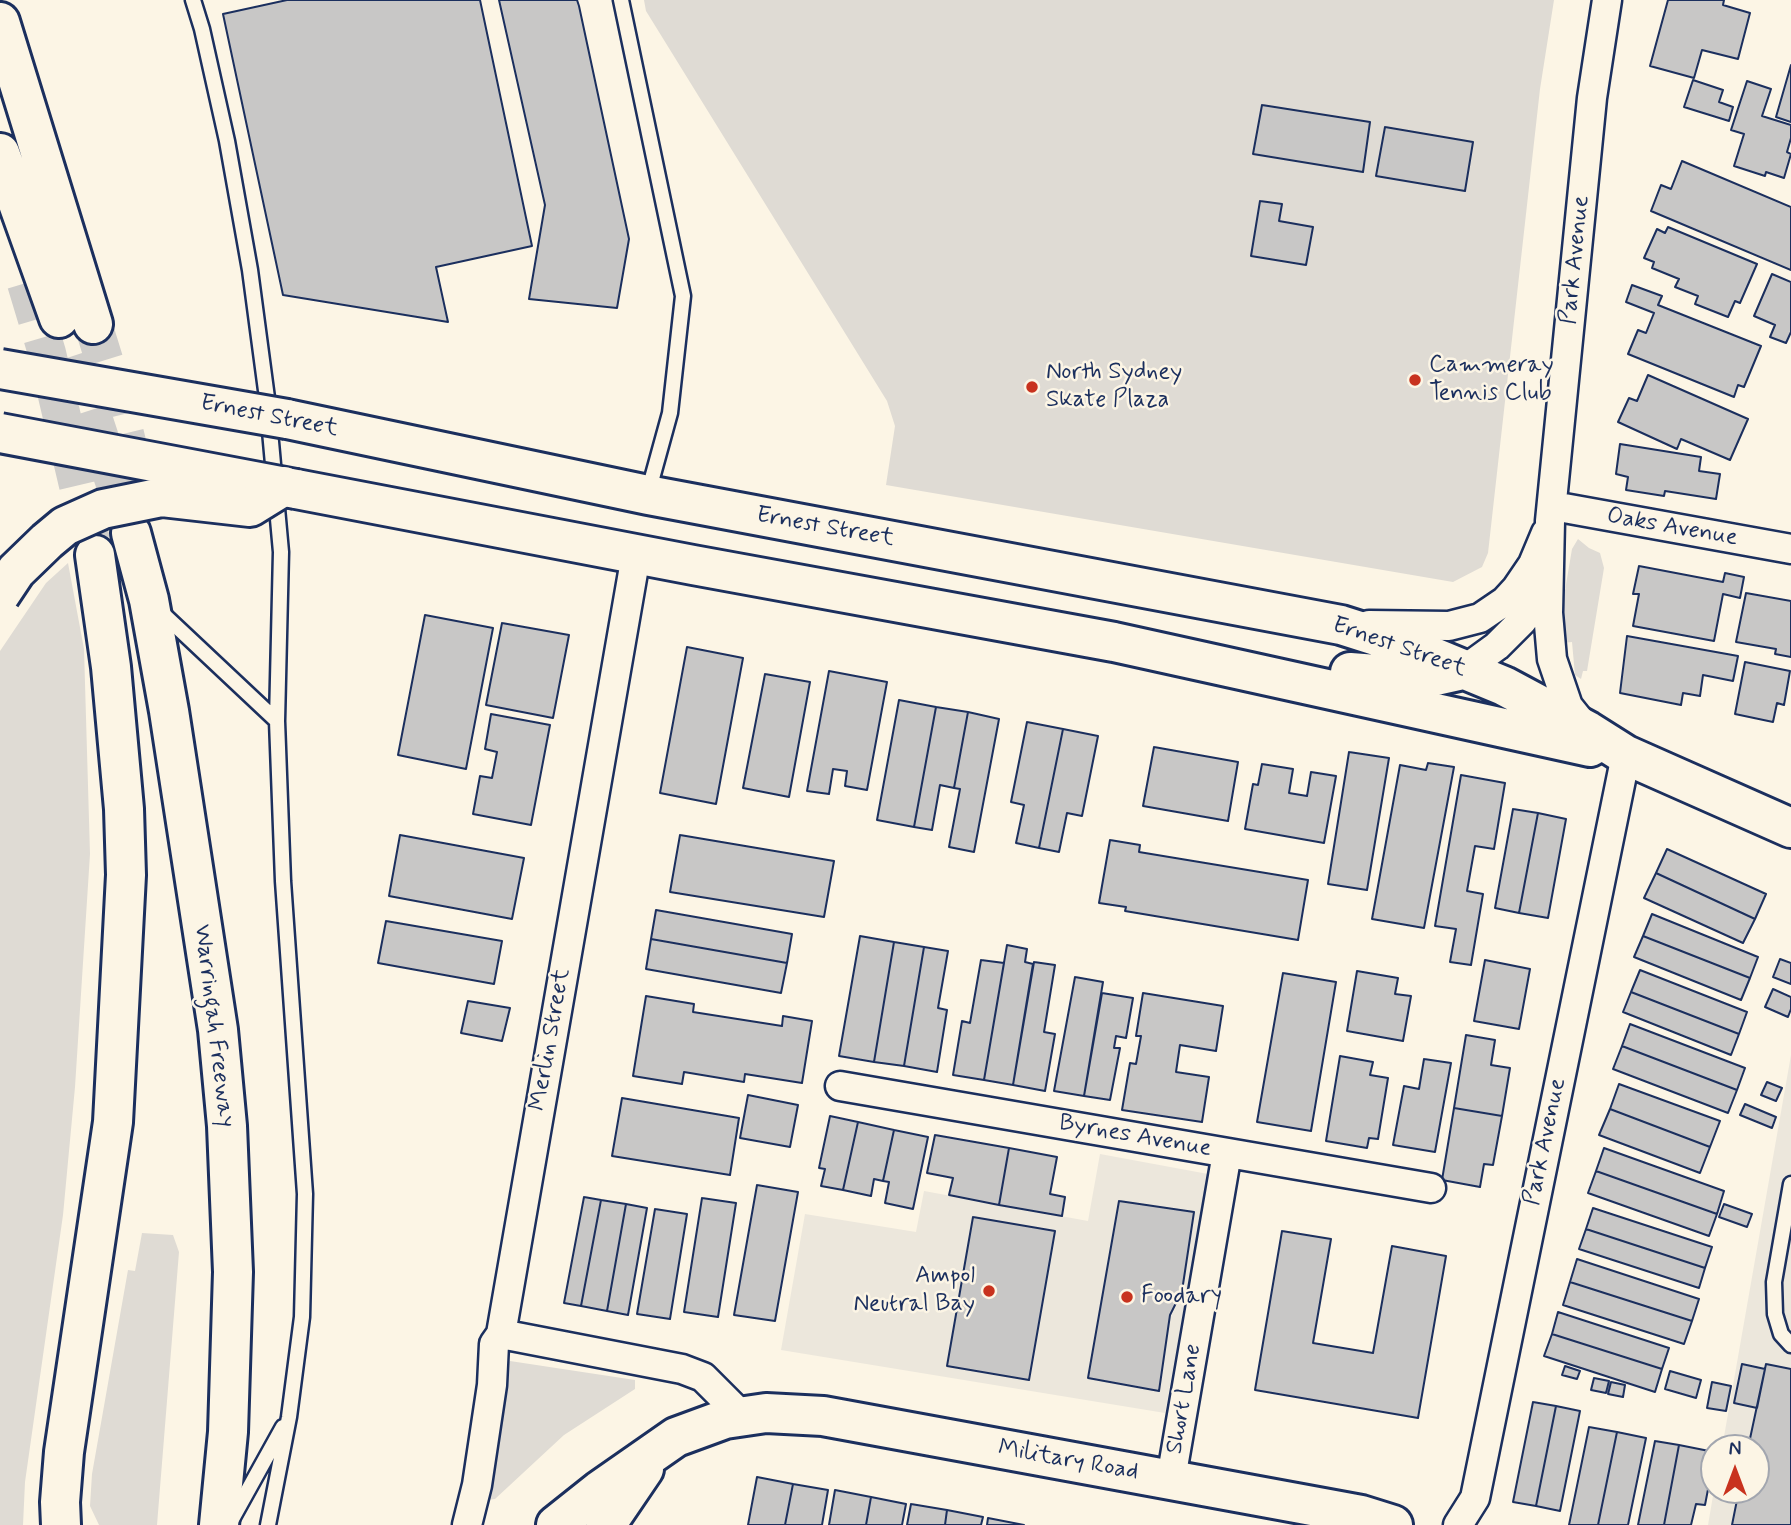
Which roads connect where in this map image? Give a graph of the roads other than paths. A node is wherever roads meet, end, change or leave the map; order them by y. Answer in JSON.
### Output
{"nodes":[{"id":1,"x":193,"y":0,"type":"edge"},
{"id":2,"x":621,"y":0,"type":"edge"},
{"id":3,"x":1607,"y":0,"type":"edge"},
{"id":4,"x":0,"y":22,"type":"edge"},
{"id":5,"x":0,"y":153,"type":"edge"},
{"id":6,"x":24,"y":222,"type":"junction"},
{"id":7,"x":26,"y":283,"type":"tunnel mouth"},
{"id":8,"x":0,"y":369,"type":"edge"},
{"id":9,"x":0,"y":433,"type":"edge"},
{"id":10,"x":290,"y":488,"type":"junction"},
{"id":11,"x":648,"y":495,"type":"junction"},
{"id":12,"x":1551,"y":514,"type":"junction"},
{"id":13,"x":139,"y":531,"type":"tunnel mouth"},
{"id":14,"x":1791,"y":549,"type":"edge"},
{"id":15,"x":95,"y":555,"type":"tunnel mouth"},
{"id":16,"x":636,"y":555,"type":"junction"},
{"id":17,"x":1550,"y":559,"type":"junction"},
{"id":18,"x":0,"y":595,"type":"edge"},
{"id":19,"x":149,"y":600,"type":"junction"},
{"id":20,"x":1341,"y":625,"type":"junction"},
{"id":21,"x":1167,"y":653,"type":"junction"},
{"id":22,"x":1464,"y":670,"type":"junction"},
{"id":23,"x":277,"y":721,"type":"junction"},
{"id":24,"x":1588,"y":731,"type":"junction"},
{"id":25,"x":1626,"y":755,"type":"junction"},
{"id":26,"x":1791,"y":828,"type":"edge"},
{"id":27,"x":840,"y":1086,"type":"dead end"},
{"id":28,"x":1227,"y":1153,"type":"junction"},
{"id":29,"x":1791,"y":1184,"type":"edge"},
{"id":30,"x":1431,"y":1188,"type":"dead end"},
{"id":31,"x":501,"y":1334,"type":"junction"},
{"id":32,"x":1791,"y":1345,"type":"edge"},
{"id":33,"x":741,"y":1415,"type":"junction"},
{"id":34,"x":289,"y":1417,"type":"junction"},
{"id":35,"x":659,"y":1447,"type":"junction"},
{"id":36,"x":1171,"y":1479,"type":"junction"},
{"id":37,"x":61,"y":1525,"type":"edge"},
{"id":38,"x":219,"y":1525,"type":"edge"},
{"id":39,"x":229,"y":1525,"type":"edge"},
{"id":40,"x":268,"y":1525,"type":"edge"},
{"id":41,"x":467,"y":1525,"type":"edge"},
{"id":42,"x":556,"y":1525,"type":"edge"},
{"id":43,"x":606,"y":1525,"type":"edge"},
{"id":44,"x":1393,"y":1525,"type":"edge"},
{"id":45,"x":1458,"y":1525,"type":"edge"}],
"edges":[{"from":1,"to":23,"type":"lane"},
{"from":2,"to":11,"type":"lane"},
{"from":3,"to":12,"type":"street","name":"Park Avenue"},
{"from":4,"to":6,"type":"main road"},
{"from":5,"to":6,"type":"main road"},
{"from":6,"to":7,"type":"main road"},
{"from":8,"to":11,"type":"main road","name":"Ernest Street","bridge":true},
{"from":9,"to":10,"type":"main road","name":"Ernest Street","bridge":true},
{"from":10,"to":16,"type":"main road","name":"Ernest Street"},
{"from":10,"to":18,"type":"main road","bridge":true},
{"from":11,"to":16,"type":"main road"},
{"from":11,"to":20,"type":"main road","name":"Ernest Street"},
{"from":12,"to":14,"type":"street","name":"Oaks Avenue"},
{"from":12,"to":17,"type":"street","name":"Park Avenue"},
{"from":12,"to":20,"type":"street","name":"Park Avenue"},
{"from":13,"to":19,"type":"main road","name":"Warringah Freeway"},
{"from":15,"to":37,"type":"main road"},
{"from":16,"to":21,"type":"main road","name":"Ernest Street"},
{"from":16,"to":31,"type":"street","name":"Merlin Street"},
{"from":17,"to":22,"type":"street","name":"Park Avenue"},
{"from":17,"to":24,"type":"street","name":"Park Avenue"},
{"from":19,"to":23,"type":"lane"},
{"from":19,"to":38,"type":"main road","name":"Warringah Freeway"},
{"from":20,"to":22,"type":"main road","name":"Ernest Street"},
{"from":21,"to":22,"type":"main road"},
{"from":21,"to":25,"type":"main road","name":"Ernest Street"},
{"from":22,"to":24,"type":"main road","name":"Ernest Street"},
{"from":23,"to":34,"type":"lane"},
{"from":24,"to":25,"type":"main road","name":"Ernest Street"},
{"from":25,"to":26,"type":"main road","name":"Ernest Street"},
{"from":25,"to":45,"type":"street","name":"Park Avenue"},
{"from":27,"to":28,"type":"street","name":"Byrnes Avenue"},
{"from":28,"to":30,"type":"street","name":"Byrnes Avenue"},
{"from":28,"to":36,"type":"street","name":"Short Lane"},
{"from":29,"to":32,"type":"lane"},
{"from":31,"to":33,"type":"street"},
{"from":31,"to":41,"type":"street","name":"Merlin Street"},
{"from":33,"to":35,"type":"main road","name":"Military Road"},
{"from":33,"to":36,"type":"main road","name":"Military Road"},
{"from":34,"to":39,"type":"lane"},
{"from":34,"to":40,"type":"lane"},
{"from":35,"to":42,"type":"main road","name":"Military Road"},
{"from":35,"to":43,"type":"main road"},
{"from":36,"to":44,"type":"main road","name":"Military Road"}]}
